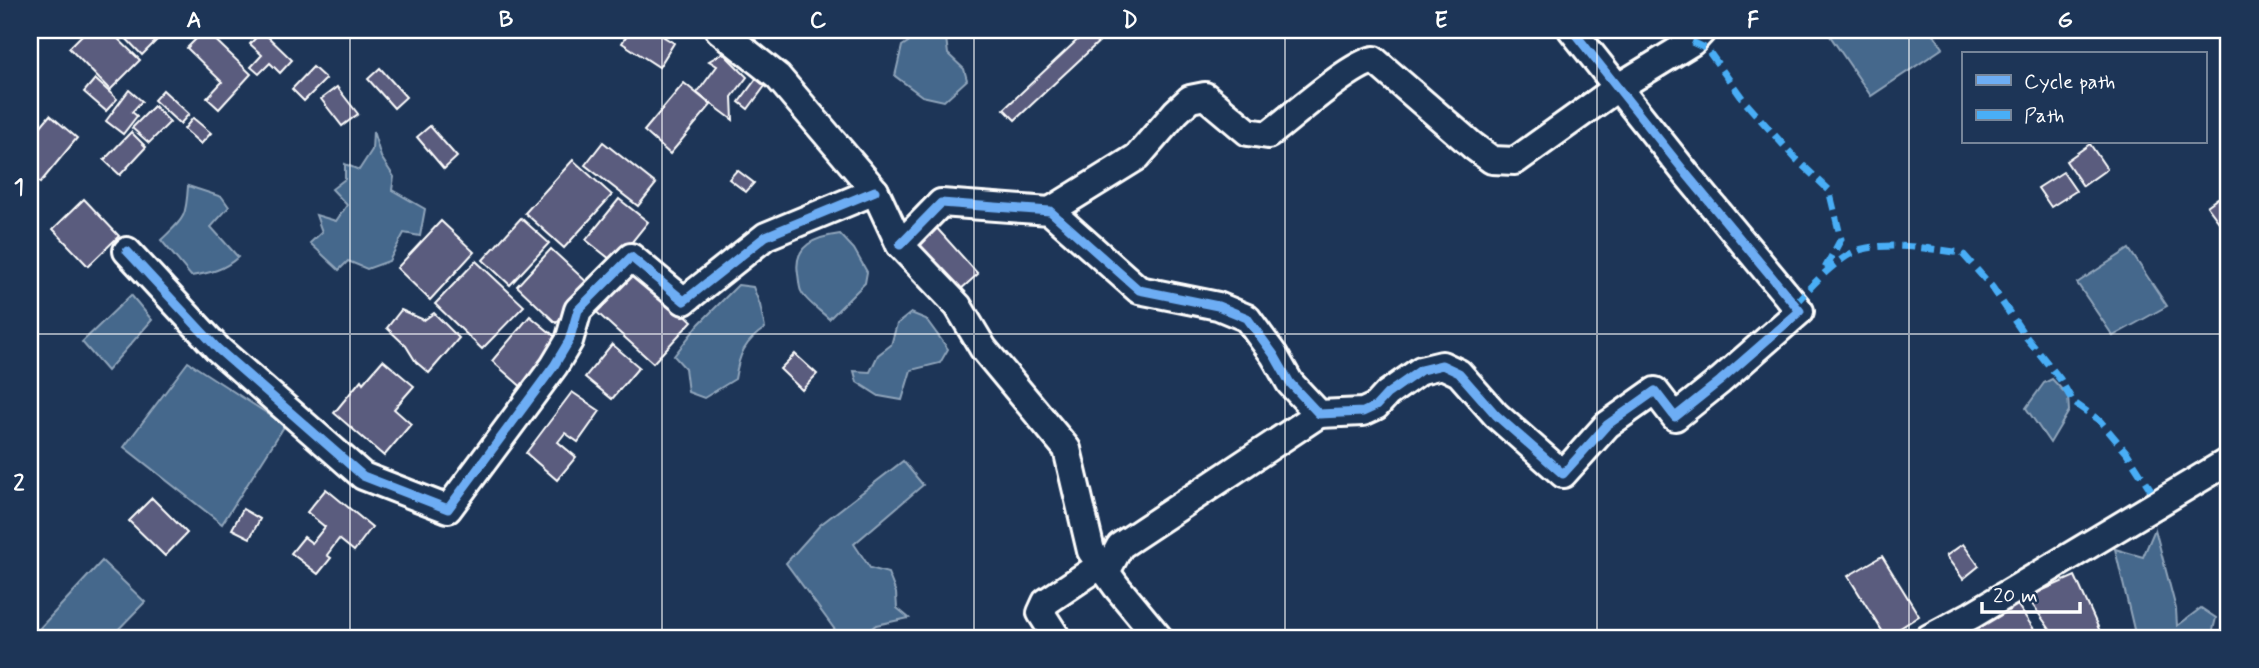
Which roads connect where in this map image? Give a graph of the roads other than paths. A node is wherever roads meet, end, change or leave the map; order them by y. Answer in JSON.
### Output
{"nodes":[{"id":1,"x":719,"y":30,"type":"edge"},
{"id":2,"x":1572,"y":30,"type":"edge"},
{"id":3,"x":1703,"y":30,"type":"edge"},
{"id":4,"x":1617,"y":88,"type":"junction"},
{"id":5,"x":875,"y":191,"type":"junction"},
{"id":6,"x":1050,"y":211,"type":"junction"},
{"id":7,"x":900,"y":245,"type":"junction"},
{"id":8,"x":127,"y":251,"type":"dead end"},
{"id":9,"x":1319,"y":414,"type":"junction"},
{"id":10,"x":2229,"y":461,"type":"edge"},
{"id":11,"x":1104,"y":568,"type":"junction"},
{"id":12,"x":1056,"y":638,"type":"edge"},
{"id":13,"x":1159,"y":638,"type":"edge"},
{"id":14,"x":1929,"y":638,"type":"edge"}],
"edges":[{"from":1,"to":5,"type":"street"},
{"from":2,"to":4,"type":"street"},
{"from":3,"to":4,"type":"street"},
{"from":4,"to":6,"type":"street"},
{"from":4,"to":9,"type":"street"},
{"from":5,"to":7,"type":"street"},
{"from":5,"to":8,"type":"street"},
{"from":6,"to":7,"type":"street"},
{"from":6,"to":9,"type":"street"},
{"from":7,"to":11,"type":"street"},
{"from":9,"to":11,"type":"street"},
{"from":10,"to":14,"type":"street"},
{"from":11,"to":12,"type":"street"},
{"from":11,"to":13,"type":"street"}]}
